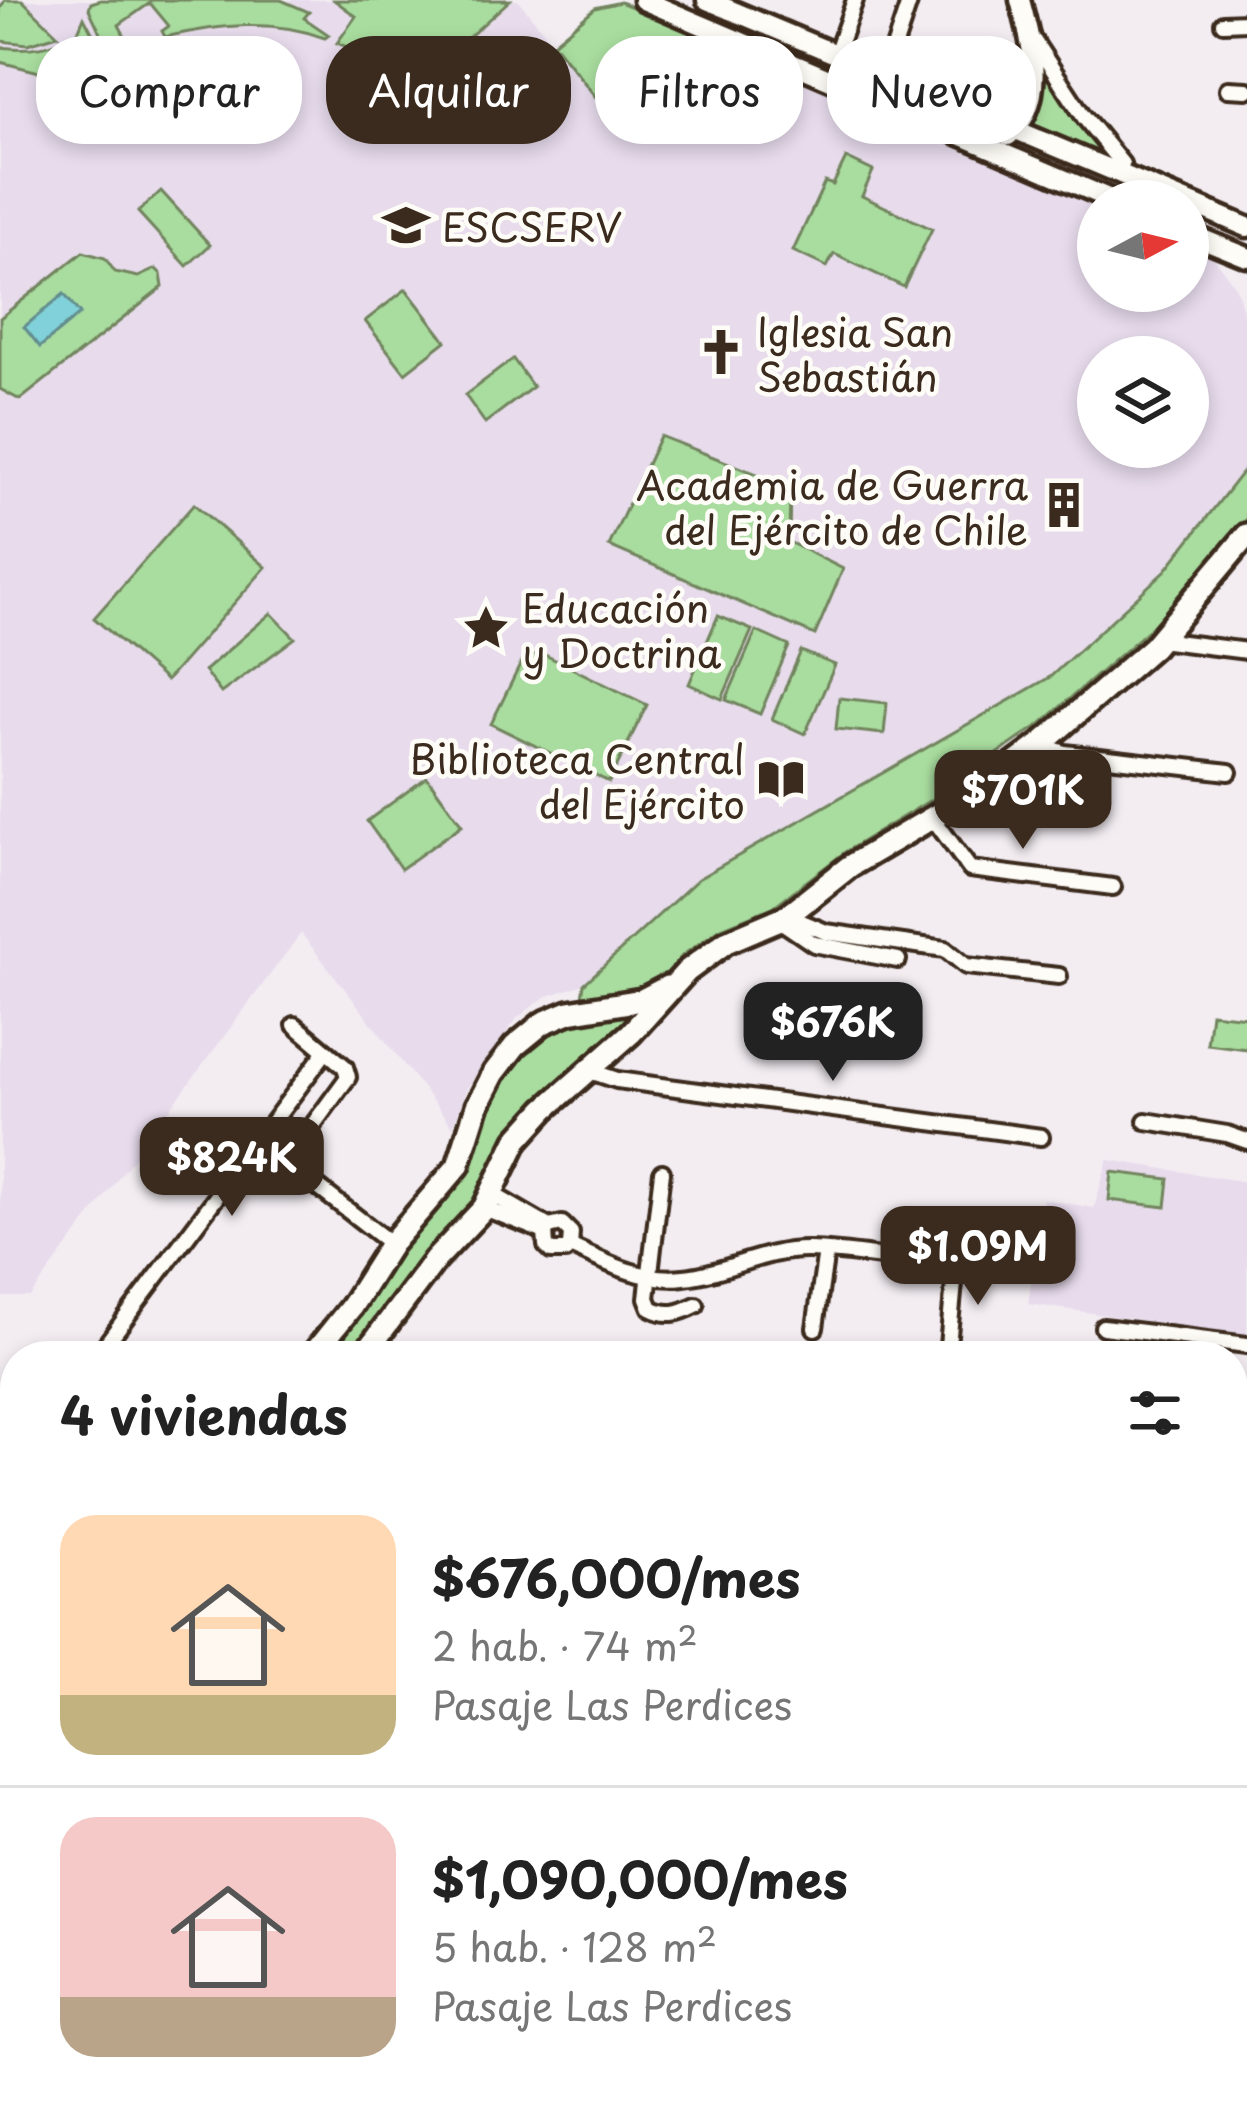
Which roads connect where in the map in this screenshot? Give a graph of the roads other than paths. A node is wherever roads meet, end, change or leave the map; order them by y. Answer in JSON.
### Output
{"nodes":[{"id":1,"x":643,"y":0,"type":"edge"},
{"id":2,"x":707,"y":0,"type":"edge"},
{"id":3,"x":719,"y":0,"type":"edge"},
{"id":4,"x":855,"y":0,"type":"edge"},
{"id":5,"x":910,"y":0,"type":"edge"},
{"id":6,"x":1020,"y":0,"type":"edge"},
{"id":7,"x":750,"y":18,"type":"junction"},
{"id":8,"x":1247,"y":22,"type":"edge"},
{"id":9,"x":1223,"y":23,"type":"dead end"},
{"id":10,"x":842,"y":36,"type":"edge"},
{"id":11,"x":898,"y":36,"type":"edge"},
{"id":12,"x":1031,"y":36,"type":"edge"},
{"id":13,"x":1036,"y":45,"type":"edge"},
{"id":14,"x":827,"y":50,"type":"edge"},
{"id":15,"x":1228,"y":89,"type":"dead end"},
{"id":16,"x":1247,"y":90,"type":"edge"},
{"id":17,"x":1036,"y":138,"type":"edge"},
{"id":18,"x":1000,"y":144,"type":"edge"},
{"id":19,"x":995,"y":148,"type":"junction"},
{"id":20,"x":1120,"y":173,"type":"junction"},
{"id":21,"x":1136,"y":180,"type":"edge"},
{"id":22,"x":1077,"y":185,"type":"edge"},
{"id":23,"x":1209,"y":211,"type":"edge"},
{"id":24,"x":1247,"y":227,"type":"edge"},
{"id":25,"x":1209,"y":242,"type":"edge"},
{"id":26,"x":1247,"y":257,"type":"edge"},
{"id":27,"x":1247,"y":535,"type":"edge"},
{"id":28,"x":1159,"y":640,"type":"junction"},
{"id":29,"x":1247,"y":652,"type":"edge"},
{"id":30,"x":1040,"y":745,"type":"junction"},
{"id":31,"x":1229,"y":772,"type":"dead end"},
{"id":32,"x":933,"y":818,"type":"junction"},
{"id":33,"x":1113,"y":886,"type":"dead end"},
{"id":34,"x":783,"y":918,"type":"junction"},
{"id":35,"x":898,"y":960,"type":"dead end"},
{"id":36,"x":687,"y":971,"type":"junction"},
{"id":37,"x":1059,"y":976,"type":"dead end"},
{"id":38,"x":623,"y":1004,"type":"junction"},
{"id":39,"x":295,"y":1025,"type":"dead end"},
{"id":40,"x":631,"y":1033,"type":"junction"},
{"id":41,"x":326,"y":1051,"type":"junction"},
{"id":42,"x":590,"y":1072,"type":"junction"},
{"id":43,"x":1146,"y":1121,"type":"dead end"},
{"id":44,"x":1041,"y":1137,"type":"dead end"},
{"id":45,"x":1247,"y":1141,"type":"edge"},
{"id":46,"x":260,"y":1142,"type":"junction"},
{"id":47,"x":286,"y":1162,"type":"junction"},
{"id":48,"x":662,"y":1172,"type":"dead end"},
{"id":49,"x":488,"y":1201,"type":"junction"},
{"id":50,"x":391,"y":1244,"type":"junction"},
{"id":51,"x":826,"y":1251,"type":"junction"},
{"id":52,"x":647,"y":1276,"type":"junction"},
{"id":53,"x":696,"y":1305,"type":"dead end"},
{"id":54,"x":1103,"y":1327,"type":"dead end"},
{"id":55,"x":815,"y":1328,"type":"dead end"},
{"id":56,"x":108,"y":1341,"type":"edge"},
{"id":57,"x":324,"y":1341,"type":"edge"},
{"id":58,"x":374,"y":1341,"type":"edge"},
{"id":59,"x":948,"y":1341,"type":"edge"},
{"id":60,"x":1215,"y":1341,"type":"edge"}],
"edges":[{"from":1,"to":19,"type":"main road"},
{"from":2,"to":7,"type":"main road"},
{"from":3,"to":7,"type":"main road"},
{"from":4,"to":10,"type":"street"},
{"from":5,"to":11,"type":"street"},
{"from":6,"to":12,"type":"main road"},
{"from":7,"to":14,"type":"main road"},
{"from":8,"to":9,"type":"street"},
{"from":13,"to":20,"type":"street"},
{"from":15,"to":16,"type":"street"},
{"from":17,"to":20,"type":"main road"},
{"from":18,"to":19,"type":"main road"},
{"from":19,"to":22,"type":"main road"},
{"from":20,"to":21,"type":"main road"},
{"from":23,"to":24,"type":"main road"},
{"from":25,"to":26,"type":"main road"},
{"from":27,"to":28,"type":"main road"},
{"from":28,"to":29,"type":"street"},
{"from":28,"to":30,"type":"main road"},
{"from":30,"to":31,"type":"street"},
{"from":30,"to":32,"type":"main road"},
{"from":32,"to":33,"type":"street"},
{"from":32,"to":34,"type":"main road"},
{"from":34,"to":35,"type":"street"},
{"from":34,"to":36,"type":"main road"},
{"from":34,"to":37,"type":"street"},
{"from":36,"to":38,"type":"main road"},
{"from":36,"to":40,"type":"main road"},
{"from":38,"to":40,"type":"main road"},
{"from":38,"to":50,"type":"main road"},
{"from":39,"to":41,"type":"street"},
{"from":40,"to":42,"type":"main road"},
{"from":41,"to":46,"type":"street"},
{"from":41,"to":47,"type":"street"},
{"from":42,"to":44,"type":"street"},
{"from":42,"to":49,"type":"main road"},
{"from":43,"to":45,"type":"street"},
{"from":46,"to":47,"type":"street"},
{"from":46,"to":56,"type":"street"},
{"from":47,"to":50,"type":"street"},
{"from":48,"to":52,"type":"street"},
{"from":49,"to":52,"type":"street"},
{"from":49,"to":58,"type":"main road"},
{"from":50,"to":57,"type":"main road"},
{"from":51,"to":52,"type":"street"},
{"from":51,"to":55,"type":"street"},
{"from":51,"to":59,"type":"street"},
{"from":52,"to":53,"type":"street"},
{"from":54,"to":60,"type":"street"}]}
